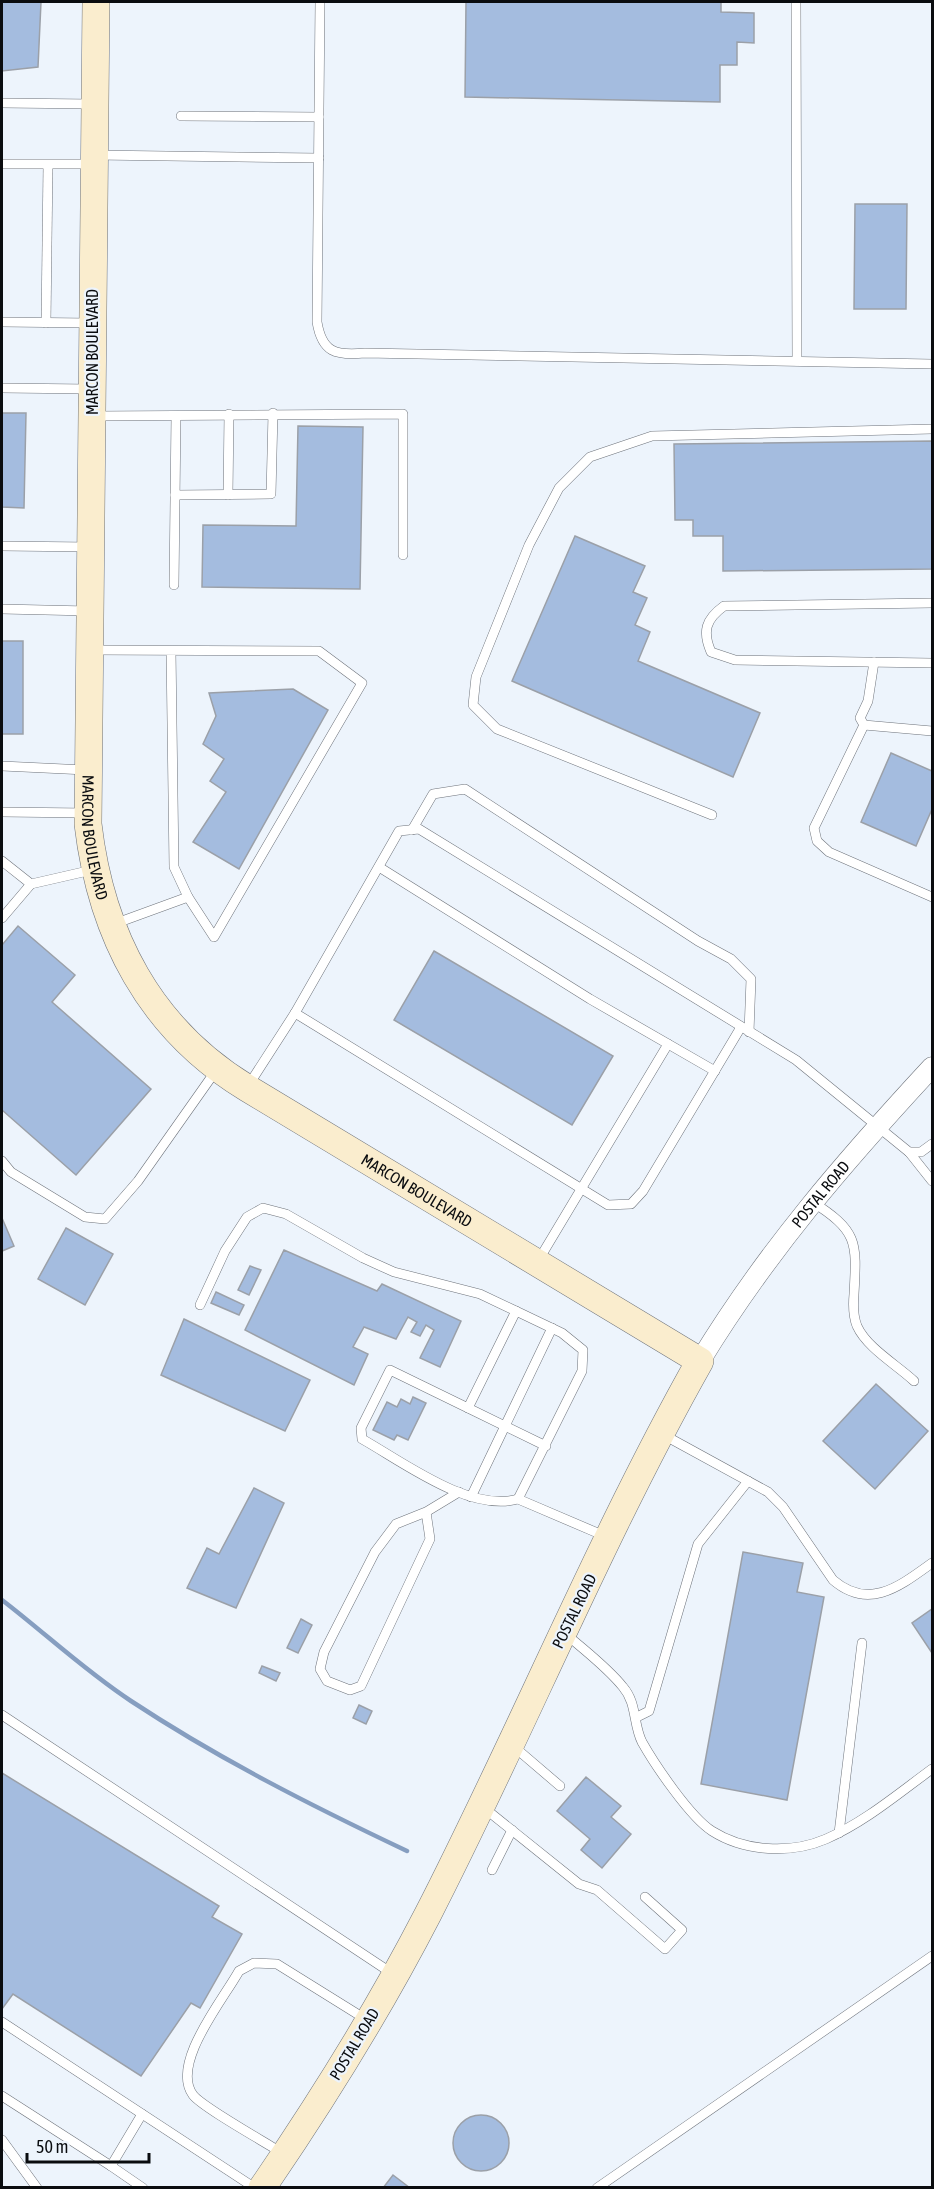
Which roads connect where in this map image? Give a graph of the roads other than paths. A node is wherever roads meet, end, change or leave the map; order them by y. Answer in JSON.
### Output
{"nodes":[{"id":1,"x":96,"y":2,"type":"edge"},
{"id":2,"x":320,"y":2,"type":"edge"},
{"id":3,"x":796,"y":2,"type":"edge"},
{"id":4,"x":2,"y":103,"type":"edge"},
{"id":5,"x":95,"y":104,"type":"junction"},
{"id":6,"x":181,"y":116,"type":"dead end"},
{"id":7,"x":319,"y":117,"type":"junction"},
{"id":8,"x":318,"y":158,"type":"junction"},
{"id":9,"x":95,"y":160,"type":"junction"},
{"id":10,"x":2,"y":164,"type":"edge"},
{"id":11,"x":48,"y":165,"type":"junction"},
{"id":12,"x":2,"y":322,"type":"edge"},
{"id":13,"x":46,"y":322,"type":"junction"},
{"id":14,"x":92,"y":322,"type":"junction"},
{"id":15,"x":797,"y":361,"type":"junction"},
{"id":16,"x":933,"y":364,"type":"edge"},
{"id":17,"x":2,"y":388,"type":"edge"},
{"id":18,"x":92,"y":403,"type":"junction"},
{"id":19,"x":273,"y":413,"type":"junction"},
{"id":20,"x":229,"y":414,"type":"junction"},
{"id":21,"x":176,"y":416,"type":"junction"},
{"id":22,"x":933,"y":429,"type":"edge"},
{"id":23,"x":175,"y":495,"type":"junction"},
{"id":24,"x":228,"y":495,"type":"junction"},
{"id":25,"x":2,"y":546,"type":"edge"},
{"id":26,"x":91,"y":547,"type":"junction"},
{"id":27,"x":404,"y":555,"type":"dead end"},
{"id":28,"x":174,"y":585,"type":"dead end"},
{"id":29,"x":933,"y":603,"type":"edge"},
{"id":30,"x":2,"y":609,"type":"edge"},
{"id":31,"x":90,"y":611,"type":"junction"},
{"id":32,"x":90,"y":650,"type":"junction"},
{"id":33,"x":171,"y":651,"type":"junction"},
{"id":34,"x":874,"y":662,"type":"junction"},
{"id":35,"x":933,"y":663,"type":"edge"},
{"id":36,"x":864,"y":725,"type":"junction"},
{"id":37,"x":933,"y":731,"type":"edge"},
{"id":38,"x":2,"y":766,"type":"edge"},
{"id":39,"x":89,"y":770,"type":"junction"},
{"id":40,"x":2,"y":812,"type":"edge"},
{"id":41,"x":88,"y":813,"type":"junction"},
{"id":42,"x":712,"y":815,"type":"dead end"},
{"id":43,"x":412,"y":830,"type":"junction"},
{"id":44,"x":2,"y":861,"type":"edge"},
{"id":45,"x":379,"y":867,"type":"junction"},
{"id":46,"x":94,"y":870,"type":"junction"},
{"id":47,"x":31,"y":884,"type":"junction"},
{"id":48,"x":188,"y":897,"type":"junction"},
{"id":49,"x":933,"y":897,"type":"edge"},
{"id":50,"x":2,"y":918,"type":"edge"},
{"id":51,"x":110,"y":926,"type":"junction"},
{"id":52,"x":295,"y":1013,"type":"junction"},
{"id":53,"x":745,"y":1030,"type":"junction"},
{"id":54,"x":668,"y":1044,"type":"junction"},
{"id":55,"x":933,"y":1067,"type":"edge"},
{"id":56,"x":218,"y":1068,"type":"junction"},
{"id":57,"x":715,"y":1071,"type":"junction"},
{"id":58,"x":247,"y":1088,"type":"junction"},
{"id":59,"x":877,"y":1126,"type":"junction"},
{"id":60,"x":933,"y":1144,"type":"edge"},
{"id":61,"x":909,"y":1152,"type":"junction"},
{"id":62,"x":2,"y":1161,"type":"edge"},
{"id":63,"x":933,"y":1181,"type":"edge"},
{"id":64,"x":582,"y":1189,"type":"junction"},
{"id":65,"x":811,"y":1201,"type":"junction"},
{"id":66,"x":536,"y":1263,"type":"junction"},
{"id":67,"x":200,"y":1305,"type":"dead end"},
{"id":68,"x":516,"y":1311,"type":"junction"},
{"id":69,"x":552,"y":1328,"type":"junction"},
{"id":70,"x":700,"y":1361,"type":"junction"},
{"id":71,"x":914,"y":1381,"type":"dead end"},
{"id":72,"x":468,"y":1408,"type":"junction"},
{"id":73,"x":505,"y":1426,"type":"junction"},
{"id":74,"x":660,"y":1433,"type":"junction"},
{"id":75,"x":546,"y":1446,"type":"junction"},
{"id":76,"x":748,"y":1481,"type":"junction"},
{"id":77,"x":459,"y":1492,"type":"junction"},
{"id":78,"x":471,"y":1497,"type":"junction"},
{"id":79,"x":518,"y":1499,"type":"junction"},
{"id":80,"x":426,"y":1512,"type":"junction"},
{"id":81,"x":610,"y":1538,"type":"junction"},
{"id":82,"x":933,"y":1563,"type":"edge"},
{"id":83,"x":564,"y":1632,"type":"junction"},
{"id":84,"x":862,"y":1643,"type":"dead end"},
{"id":85,"x":2,"y":1715,"type":"edge"},
{"id":86,"x":637,"y":1718,"type":"junction"},
{"id":87,"x":511,"y":1744,"type":"junction"},
{"id":88,"x":933,"y":1769,"type":"edge"},
{"id":89,"x":560,"y":1786,"type":"dead end"},
{"id":90,"x":481,"y":1805,"type":"junction"},
{"id":91,"x":512,"y":1830,"type":"junction"},
{"id":92,"x":839,"y":1833,"type":"junction"},
{"id":93,"x":492,"y":1870,"type":"dead end"},
{"id":94,"x":645,"y":1897,"type":"dead end"},
{"id":95,"x":933,"y":1956,"type":"edge"},
{"id":96,"x":395,"y":1975,"type":"junction"},
{"id":97,"x":369,"y":2021,"type":"junction"},
{"id":98,"x":2,"y":2022,"type":"edge"},
{"id":99,"x":2,"y":2096,"type":"edge"},
{"id":100,"x":142,"y":2114,"type":"junction"},
{"id":101,"x":2,"y":2140,"type":"edge"},
{"id":102,"x":285,"y":2155,"type":"junction"},
{"id":103,"x":111,"y":2166,"type":"junction"},
{"id":104,"x":37,"y":2187,"type":"edge"},
{"id":105,"x":143,"y":2187,"type":"edge"},
{"id":106,"x":255,"y":2187,"type":"edge"},
{"id":107,"x":262,"y":2187,"type":"edge"},
{"id":108,"x":597,"y":2187,"type":"edge"}],
"edges":[{"from":1,"to":5,"type":"street","name":"MARCON BOULEVARD"},
{"from":2,"to":7,"type":"lane"},
{"from":3,"to":15,"type":"lane"},
{"from":4,"to":5,"type":"lane"},
{"from":5,"to":9,"type":"street","name":"MARCON BOULEVARD"},
{"from":6,"to":7,"type":"lane"},
{"from":7,"to":8,"type":"lane"},
{"from":8,"to":9,"type":"lane"},
{"from":8,"to":15,"type":"lane"},
{"from":9,"to":11,"type":"lane"},
{"from":9,"to":14,"type":"street","name":"MARCON BOULEVARD"},
{"from":10,"to":11,"type":"lane"},
{"from":11,"to":13,"type":"lane"},
{"from":12,"to":13,"type":"lane"},
{"from":13,"to":14,"type":"lane"},
{"from":14,"to":18,"type":"street","name":"MARCON BOULEVARD"},
{"from":15,"to":16,"type":"lane"},
{"from":17,"to":18,"type":"lane"},
{"from":18,"to":21,"type":"lane"},
{"from":18,"to":26,"type":"street","name":"MARCON BOULEVARD"},
{"from":19,"to":20,"type":"lane"},
{"from":19,"to":24,"type":"lane"},
{"from":19,"to":27,"type":"lane"},
{"from":20,"to":21,"type":"lane"},
{"from":20,"to":24,"type":"lane"},
{"from":21,"to":23,"type":"lane"},
{"from":22,"to":42,"type":"lane"},
{"from":23,"to":24,"type":"lane"},
{"from":23,"to":28,"type":"lane"},
{"from":25,"to":26,"type":"lane"},
{"from":26,"to":31,"type":"street","name":"MARCON BOULEVARD"},
{"from":29,"to":34,"type":"lane"},
{"from":30,"to":31,"type":"lane"},
{"from":31,"to":32,"type":"street","name":"MARCON BOULEVARD"},
{"from":32,"to":33,"type":"lane"},
{"from":32,"to":39,"type":"street","name":"MARCON BOULEVARD"},
{"from":33,"to":48,"type":"lane"},
{"from":33,"to":48,"type":"lane"},
{"from":34,"to":35,"type":"lane"},
{"from":34,"to":36,"type":"lane"},
{"from":36,"to":37,"type":"lane"},
{"from":36,"to":49,"type":"lane"},
{"from":38,"to":39,"type":"lane"},
{"from":39,"to":41,"type":"street","name":"MARCON BOULEVARD"},
{"from":40,"to":41,"type":"lane"},
{"from":41,"to":46,"type":"street","name":"MARCON BOULEVARD"},
{"from":43,"to":45,"type":"lane"},
{"from":43,"to":53,"type":"lane"},
{"from":43,"to":53,"type":"lane"},
{"from":44,"to":47,"type":"lane"},
{"from":45,"to":52,"type":"lane"},
{"from":45,"to":54,"type":"lane"},
{"from":46,"to":47,"type":"lane"},
{"from":46,"to":51,"type":"street","name":"MARCON BOULEVARD"},
{"from":47,"to":50,"type":"lane"},
{"from":48,"to":51,"type":"lane"},
{"from":51,"to":56,"type":"street","name":"MARCON BOULEVARD"},
{"from":52,"to":58,"type":"lane"},
{"from":52,"to":64,"type":"lane"},
{"from":53,"to":57,"type":"lane"},
{"from":53,"to":59,"type":"lane"},
{"from":54,"to":57,"type":"lane"},
{"from":54,"to":64,"type":"lane"},
{"from":55,"to":59,"type":"street","name":"POSTAL ROAD"},
{"from":56,"to":58,"type":"street","name":"MARCON BOULEVARD"},
{"from":56,"to":62,"type":"lane"},
{"from":57,"to":64,"type":"lane"},
{"from":58,"to":66,"type":"street","name":"MARCON BOULEVARD"},
{"from":59,"to":61,"type":"lane"},
{"from":59,"to":65,"type":"street","name":"POSTAL ROAD"},
{"from":60,"to":61,"type":"lane"},
{"from":61,"to":63,"type":"lane"},
{"from":64,"to":66,"type":"lane"},
{"from":65,"to":70,"type":"street","name":"POSTAL ROAD"},
{"from":65,"to":71,"type":"lane"},
{"from":66,"to":70,"type":"street","name":"MARCON BOULEVARD"},
{"from":67,"to":68,"type":"lane"},
{"from":68,"to":69,"type":"lane"},
{"from":68,"to":72,"type":"lane"},
{"from":69,"to":73,"type":"lane"},
{"from":69,"to":75,"type":"lane"},
{"from":70,"to":74,"type":"street","name":"POSTAL ROAD"},
{"from":72,"to":73,"type":"lane"},
{"from":72,"to":77,"type":"lane"},
{"from":73,"to":75,"type":"lane"},
{"from":73,"to":78,"type":"lane"},
{"from":74,"to":76,"type":"lane"},
{"from":74,"to":81,"type":"street","name":"POSTAL ROAD"},
{"from":75,"to":79,"type":"lane"},
{"from":76,"to":82,"type":"lane"},
{"from":76,"to":86,"type":"lane"},
{"from":77,"to":78,"type":"lane"},
{"from":77,"to":80,"type":"lane"},
{"from":78,"to":79,"type":"lane"},
{"from":79,"to":81,"type":"lane"},
{"from":80,"to":80,"type":"lane"},
{"from":81,"to":83,"type":"street","name":"POSTAL ROAD"},
{"from":83,"to":86,"type":"lane"},
{"from":83,"to":87,"type":"street","name":"POSTAL ROAD"},
{"from":84,"to":92,"type":"lane"},
{"from":85,"to":96,"type":"lane"},
{"from":86,"to":92,"type":"lane"},
{"from":87,"to":89,"type":"lane"},
{"from":87,"to":90,"type":"street","name":"POSTAL ROAD"},
{"from":88,"to":92,"type":"lane"},
{"from":90,"to":91,"type":"lane"},
{"from":90,"to":96,"type":"street","name":"POSTAL ROAD"},
{"from":91,"to":93,"type":"lane"},
{"from":91,"to":94,"type":"lane"},
{"from":95,"to":108,"type":"lane"},
{"from":96,"to":97,"type":"street","name":"POSTAL ROAD"},
{"from":97,"to":102,"type":"street","name":"POSTAL ROAD"},
{"from":97,"to":102,"type":"lane"},
{"from":98,"to":100,"type":"lane"},
{"from":99,"to":103,"type":"lane"},
{"from":100,"to":103,"type":"lane"},
{"from":100,"to":106,"type":"lane"},
{"from":101,"to":104,"type":"lane"},
{"from":102,"to":107,"type":"street","name":"POSTAL ROAD"},
{"from":103,"to":105,"type":"lane"}]}
